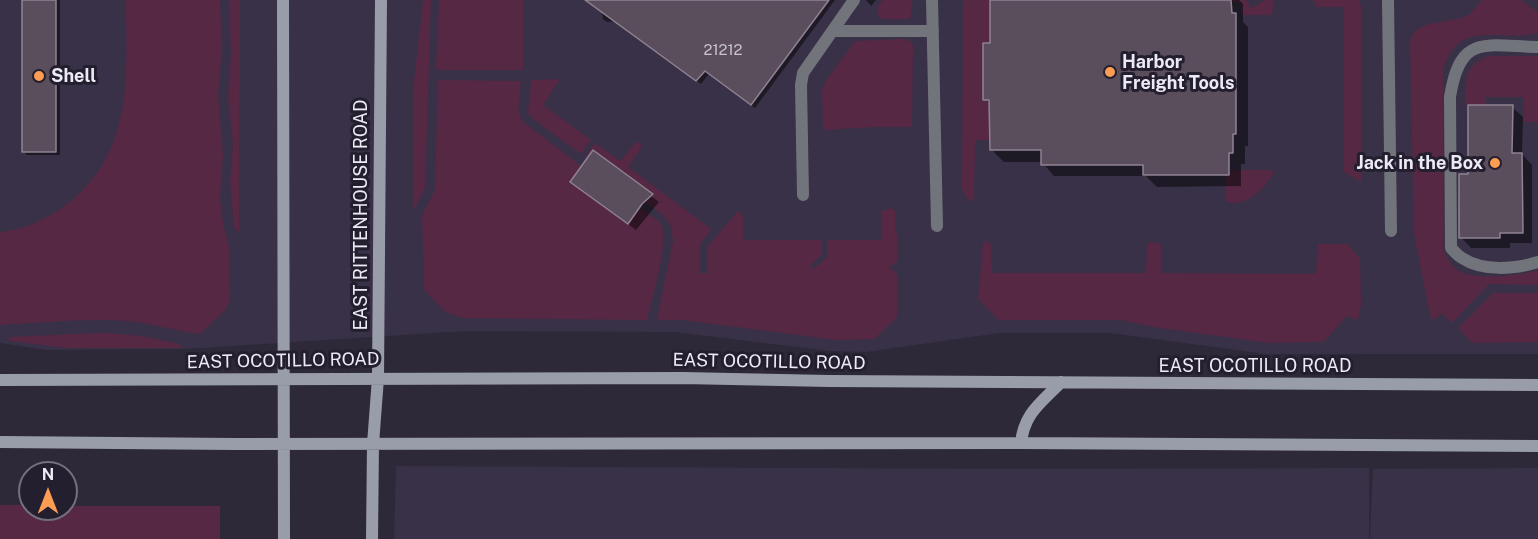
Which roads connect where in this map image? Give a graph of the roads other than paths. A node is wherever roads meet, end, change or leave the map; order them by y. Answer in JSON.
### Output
{"nodes":[{"id":1,"x":284,"y":0,"type":"edge"},
{"id":2,"x":381,"y":0,"type":"edge"},
{"id":3,"x":854,"y":0,"type":"edge"},
{"id":4,"x":932,"y":0,"type":"edge"},
{"id":5,"x":1388,"y":0,"type":"edge"},
{"id":6,"x":833,"y":30,"type":"junction"},
{"id":7,"x":933,"y":30,"type":"junction"},
{"id":8,"x":1538,"y":47,"type":"edge"},
{"id":9,"x":803,"y":195,"type":"dead end"},
{"id":10,"x":937,"y":226,"type":"dead end"},
{"id":11,"x":1391,"y":231,"type":"dead end"},
{"id":12,"x":1538,"y":262,"type":"edge"},
{"id":13,"x":378,"y":378,"type":"junction"},
{"id":14,"x":0,"y":380,"type":"edge"},
{"id":15,"x":285,"y":380,"type":"junction"},
{"id":16,"x":1061,"y":382,"type":"junction"},
{"id":17,"x":1538,"y":385,"type":"edge"},
{"id":18,"x":0,"y":442,"type":"edge"},
{"id":19,"x":1021,"y":443,"type":"junction"},
{"id":20,"x":284,"y":444,"type":"junction"},
{"id":21,"x":373,"y":444,"type":"junction"},
{"id":22,"x":1538,"y":446,"type":"edge"},
{"id":23,"x":284,"y":539,"type":"edge"},
{"id":24,"x":372,"y":539,"type":"edge"}],
"edges":[{"from":1,"to":15,"type":"main road"},
{"from":2,"to":13,"type":"main road","name":"EAST RITTENHOUSE ROAD"},
{"from":3,"to":6,"type":"lane"},
{"from":4,"to":7,"type":"lane"},
{"from":5,"to":11,"type":"lane"},
{"from":6,"to":7,"type":"lane"},
{"from":6,"to":9,"type":"lane"},
{"from":7,"to":10,"type":"lane"},
{"from":8,"to":12,"type":"lane"},
{"from":13,"to":15,"type":"main road","name":"EAST OCOTILLO ROAD"},
{"from":13,"to":16,"type":"main road","name":"EAST OCOTILLO ROAD"},
{"from":13,"to":21,"type":"main road","name":"EAST RITTENHOUSE ROAD"},
{"from":14,"to":15,"type":"main road","name":"EAST OCOTILLO ROAD"},
{"from":15,"to":20,"type":"main road"},
{"from":16,"to":17,"type":"main road","name":"EAST OCOTILLO ROAD"},
{"from":16,"to":19,"type":"main road"},
{"from":18,"to":20,"type":"main road"},
{"from":19,"to":21,"type":"main road"},
{"from":19,"to":22,"type":"main road"},
{"from":20,"to":21,"type":"main road"},
{"from":20,"to":23,"type":"main road"},
{"from":21,"to":24,"type":"main road","name":"EAST RITTENHOUSE ROAD"}]}
